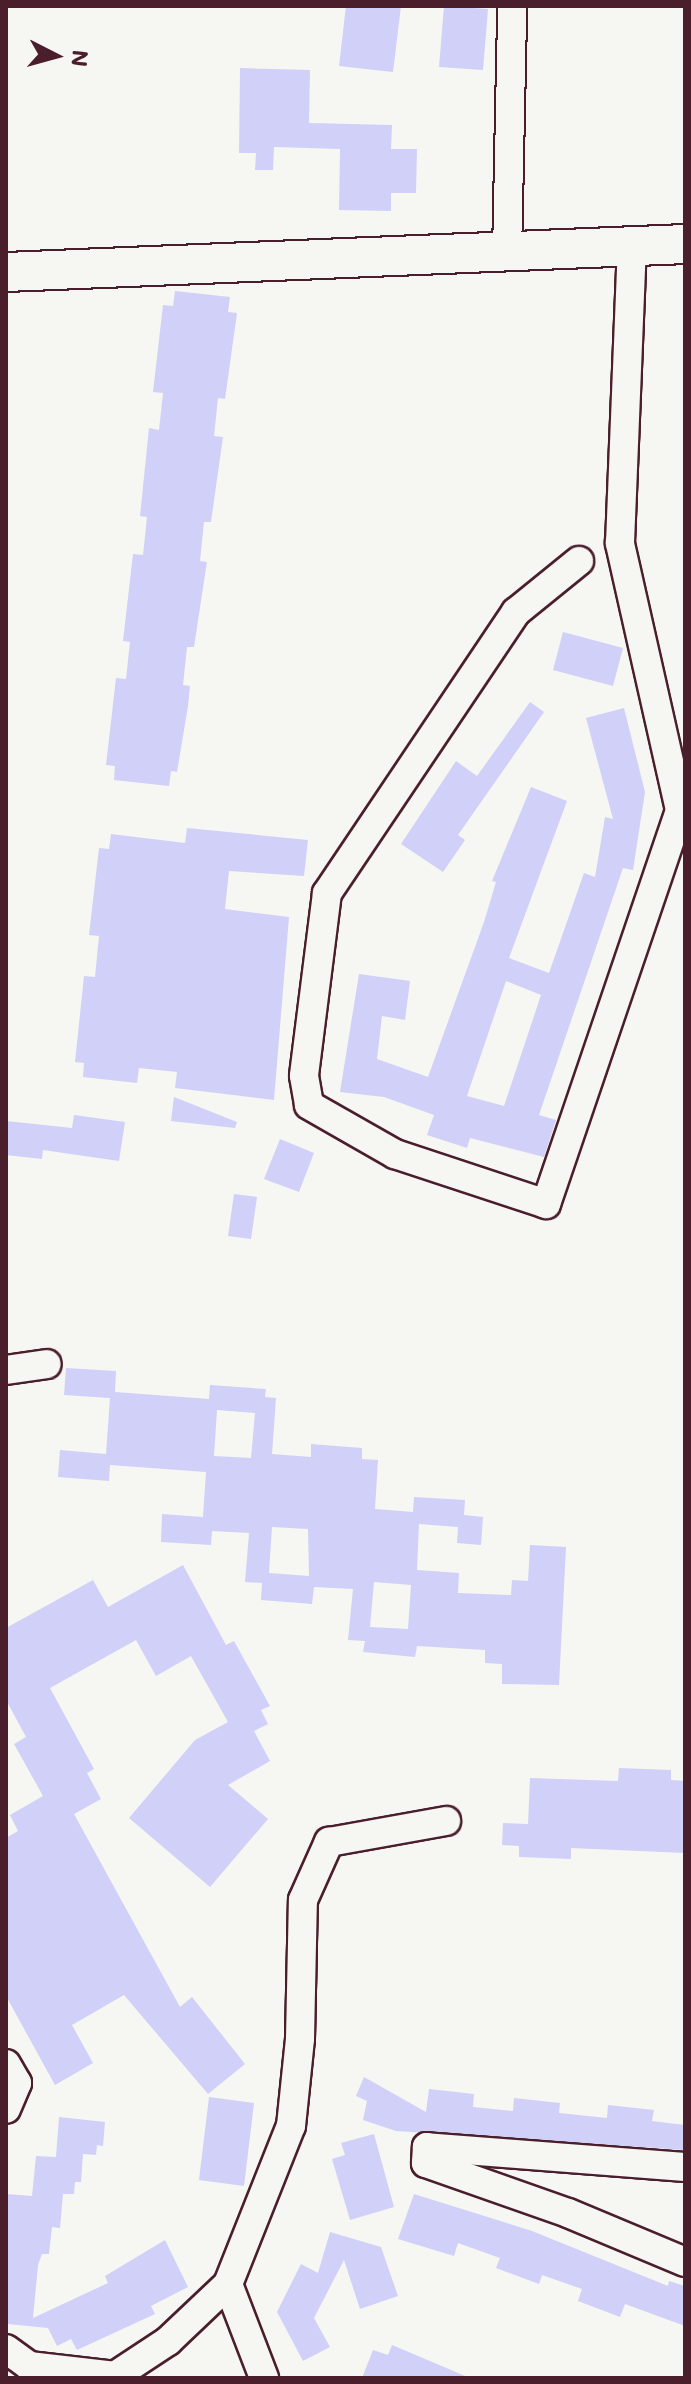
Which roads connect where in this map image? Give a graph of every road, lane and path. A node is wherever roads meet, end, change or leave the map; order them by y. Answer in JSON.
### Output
{"nodes":[{"id":1,"x":512,"y":6,"type":"edge"},
{"id":2,"x":685,"y":244,"type":"edge"},
{"id":3,"x":632,"y":247,"type":"junction"},
{"id":4,"x":507,"y":255,"type":"junction"},
{"id":5,"x":20,"y":271,"type":"edge"},
{"id":6,"x":579,"y":561,"type":"dead end"},
{"id":7,"x":47,"y":1364,"type":"dead end"},
{"id":8,"x":6,"y":1370,"type":"edge"},
{"id":9,"x":446,"y":1821,"type":"dead end"},
{"id":10,"x":6,"y":2064,"type":"edge"},
{"id":11,"x":6,"y":2109,"type":"edge"},
{"id":12,"x":685,"y":2167,"type":"edge"},
{"id":13,"x":685,"y":2262,"type":"edge"},
{"id":14,"x":228,"y":2284,"type":"junction"},
{"id":15,"x":6,"y":2349,"type":"edge"},
{"id":16,"x":264,"y":2378,"type":"edge"}],
"edges":[{"from":1,"to":4,"type":"street"},
{"from":2,"to":3,"type":"street"},
{"from":3,"to":4,"type":"street"},
{"from":3,"to":6,"type":"street"},
{"from":4,"to":5,"type":"street"},
{"from":7,"to":8,"type":"street"},
{"from":9,"to":14,"type":"street"},
{"from":10,"to":11,"type":"street"},
{"from":12,"to":13,"type":"street"},
{"from":14,"to":15,"type":"street"},
{"from":14,"to":16,"type":"street"}]}
